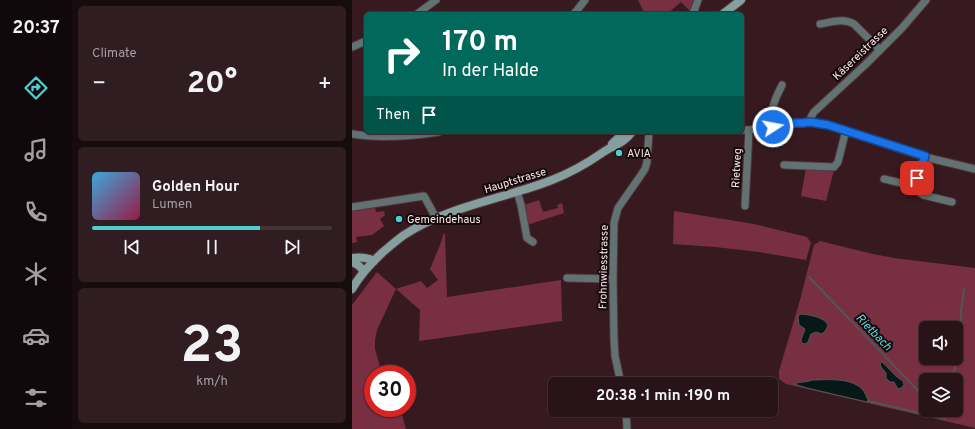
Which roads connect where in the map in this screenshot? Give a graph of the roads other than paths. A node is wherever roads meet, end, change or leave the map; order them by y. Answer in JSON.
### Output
{"nodes":[{"id":1,"x":436,"y":0,"type":"edge"},
{"id":2,"x":585,"y":0,"type":"edge"},
{"id":3,"x":698,"y":0,"type":"edge"},
{"id":4,"x":741,"y":0,"type":"edge"},
{"id":5,"x":926,"y":0,"type":"edge"},
{"id":6,"x":420,"y":12,"type":"edge"},
{"id":7,"x":576,"y":12,"type":"edge"},
{"id":8,"x":694,"y":12,"type":"edge"},
{"id":9,"x":726,"y":12,"type":"edge"},
{"id":10,"x":820,"y":24,"type":"dead end"},
{"id":11,"x":364,"y":41,"type":"edge"},
{"id":12,"x":352,"y":47,"type":"edge"},
{"id":13,"x":880,"y":50,"type":"junction"},
{"id":14,"x":782,"y":85,"type":"dead end"},
{"id":15,"x":810,"y":122,"type":"junction"},
{"id":16,"x":773,"y":127,"type":"junction"},
{"id":17,"x":745,"y":130,"type":"edge"},
{"id":18,"x":846,"y":130,"type":"junction"},
{"id":19,"x":352,"y":134,"type":"edge"},
{"id":20,"x":416,"y":134,"type":"edge"},
{"id":21,"x":622,"y":134,"type":"edge"},
{"id":22,"x":630,"y":134,"type":"edge"},
{"id":23,"x":649,"y":134,"type":"edge"},
{"id":24,"x":606,"y":150,"type":"junction"},
{"id":25,"x":925,"y":156,"type":"junction"},
{"id":26,"x":784,"y":165,"type":"dead end"},
{"id":27,"x":975,"y":169,"type":"edge"},
{"id":28,"x":884,"y":179,"type":"dead end"},
{"id":29,"x":914,"y":182,"type":"junction"},
{"id":30,"x":518,"y":191,"type":"junction"},
{"id":31,"x":952,"y":202,"type":"dead end"},
{"id":32,"x":745,"y":206,"type":"dead end"},
{"id":33,"x":352,"y":207,"type":"edge"},
{"id":34,"x":436,"y":218,"type":"junction"},
{"id":35,"x":533,"y":242,"type":"dead end"},
{"id":36,"x":352,"y":258,"type":"edge"},
{"id":37,"x":352,"y":262,"type":"edge"},
{"id":38,"x":371,"y":267,"type":"junction"},
{"id":39,"x":567,"y":278,"type":"dead end"},
{"id":40,"x":613,"y":279,"type":"junction"},
{"id":41,"x":352,"y":289,"type":"edge"},
{"id":42,"x":352,"y":294,"type":"edge"},
{"id":43,"x":620,"y":377,"type":"edge"},
{"id":44,"x":627,"y":417,"type":"edge"},
{"id":45,"x":628,"y":429,"type":"edge"}],
"edges":[{"from":1,"to":6,"type":"street"},
{"from":2,"to":7,"type":"street"},
{"from":3,"to":8,"type":"street"},
{"from":4,"to":9,"type":"main road"},
{"from":5,"to":13,"type":"street","name":"Käsereistrasse"},
{"from":10,"to":13,"type":"street"},
{"from":11,"to":12,"type":"street"},
{"from":13,"to":15,"type":"street","name":"Käsereistrasse"},
{"from":14,"to":16,"type":"street"},
{"from":15,"to":16,"type":"street"},
{"from":15,"to":18,"type":"street"},
{"from":16,"to":17,"type":"street"},
{"from":17,"to":32,"type":"street","name":"Rietweg"},
{"from":18,"to":25,"type":"street"},
{"from":18,"to":26,"type":"street"},
{"from":19,"to":20,"type":"street"},
{"from":21,"to":24,"type":"main road","name":"Hauptstrasse"},
{"from":22,"to":24,"type":"main road","name":"Hauptstrasse"},
{"from":23,"to":40,"type":"street","name":"Frohnwiesstrasse"},
{"from":24,"to":30,"type":"main road","name":"Hauptstrasse"},
{"from":25,"to":27,"type":"street"},
{"from":25,"to":29,"type":"street"},
{"from":28,"to":29,"type":"street"},
{"from":29,"to":31,"type":"street"},
{"from":30,"to":34,"type":"main road","name":"Hauptstrasse"},
{"from":30,"to":35,"type":"street"},
{"from":33,"to":34,"type":"street"},
{"from":34,"to":38,"type":"main road","name":"Hauptstrasse"},
{"from":36,"to":38,"type":"main road"},
{"from":37,"to":38,"type":"main road"},
{"from":38,"to":41,"type":"main road","name":"Hauptstrasse"},
{"from":38,"to":42,"type":"main road","name":"Hauptstrasse"},
{"from":39,"to":40,"type":"street"},
{"from":40,"to":43,"type":"street","name":"Frohnwiesstrasse"},
{"from":44,"to":45,"type":"street"}]}
